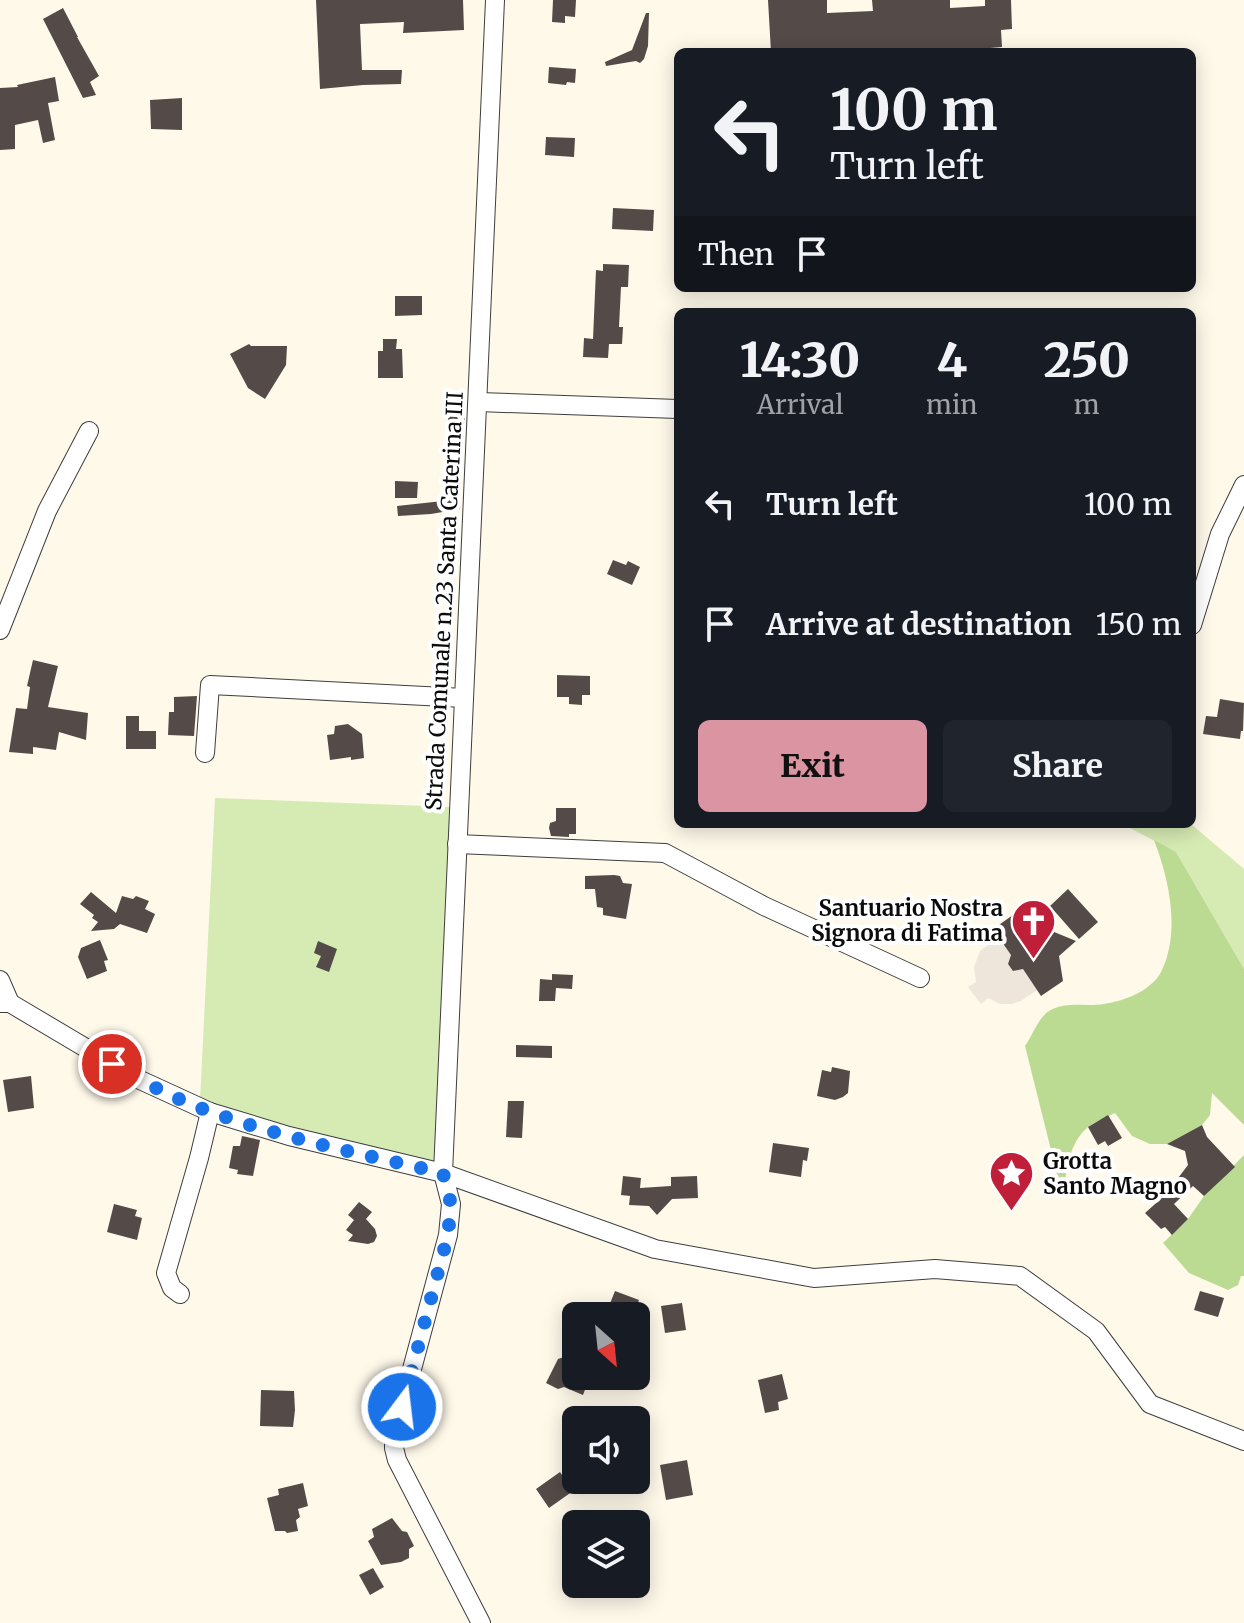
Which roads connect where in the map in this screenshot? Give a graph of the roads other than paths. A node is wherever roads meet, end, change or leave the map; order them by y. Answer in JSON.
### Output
{"nodes":[{"id":1,"x":483,"y":0,"type":"edge"},
{"id":2,"x":495,"y":0,"type":"edge"},
{"id":3,"x":492,"y":30,"type":"junction"},
{"id":4,"x":478,"y":402,"type":"junction"},
{"id":5,"x":674,"y":409,"type":"edge"},
{"id":6,"x":89,"y":431,"type":"dead end"},
{"id":7,"x":1244,"y":485,"type":"edge"},
{"id":8,"x":1196,"y":612,"type":"edge"},
{"id":9,"x":0,"y":630,"type":"edge"},
{"id":10,"x":464,"y":698,"type":"junction"},
{"id":11,"x":205,"y":753,"type":"dead end"},
{"id":12,"x":457,"y":844,"type":"junction"},
{"id":13,"x":920,"y":978,"type":"dead end"},
{"id":14,"x":0,"y":980,"type":"edge"},
{"id":15,"x":5,"y":1003,"type":"edge"},
{"id":16,"x":210,"y":1112,"type":"junction"},
{"id":17,"x":443,"y":1173,"type":"junction"},
{"id":18,"x":180,"y":1294,"type":"dead end"},
{"id":19,"x":1244,"y":1441,"type":"edge"},
{"id":20,"x":481,"y":1623,"type":"edge"}],
"edges":[{"from":1,"to":3,"type":"street"},
{"from":2,"to":3,"type":"street","name":"Strada Comunale n.23 Santa Caterina III"},
{"from":3,"to":4,"type":"street","name":"Strada Comunale n.23 Santa Caterina III"},
{"from":4,"to":5,"type":"street"},
{"from":4,"to":10,"type":"street","name":"Strada Comunale n.23 Santa Caterina III"},
{"from":6,"to":9,"type":"street"},
{"from":7,"to":8,"type":"street"},
{"from":10,"to":11,"type":"street"},
{"from":10,"to":12,"type":"street","name":"Strada Comunale n.23 Santa Caterina III"},
{"from":12,"to":13,"type":"street"},
{"from":12,"to":17,"type":"street","name":"Strada Comunale n.23 Santa Caterina III"},
{"from":14,"to":15,"type":"street"},
{"from":15,"to":16,"type":"street"},
{"from":16,"to":17,"type":"street"},
{"from":16,"to":18,"type":"street"},
{"from":17,"to":19,"type":"street"},
{"from":17,"to":20,"type":"street","name":"Strada Comunale n.23 Santa Caterina III"}]}
